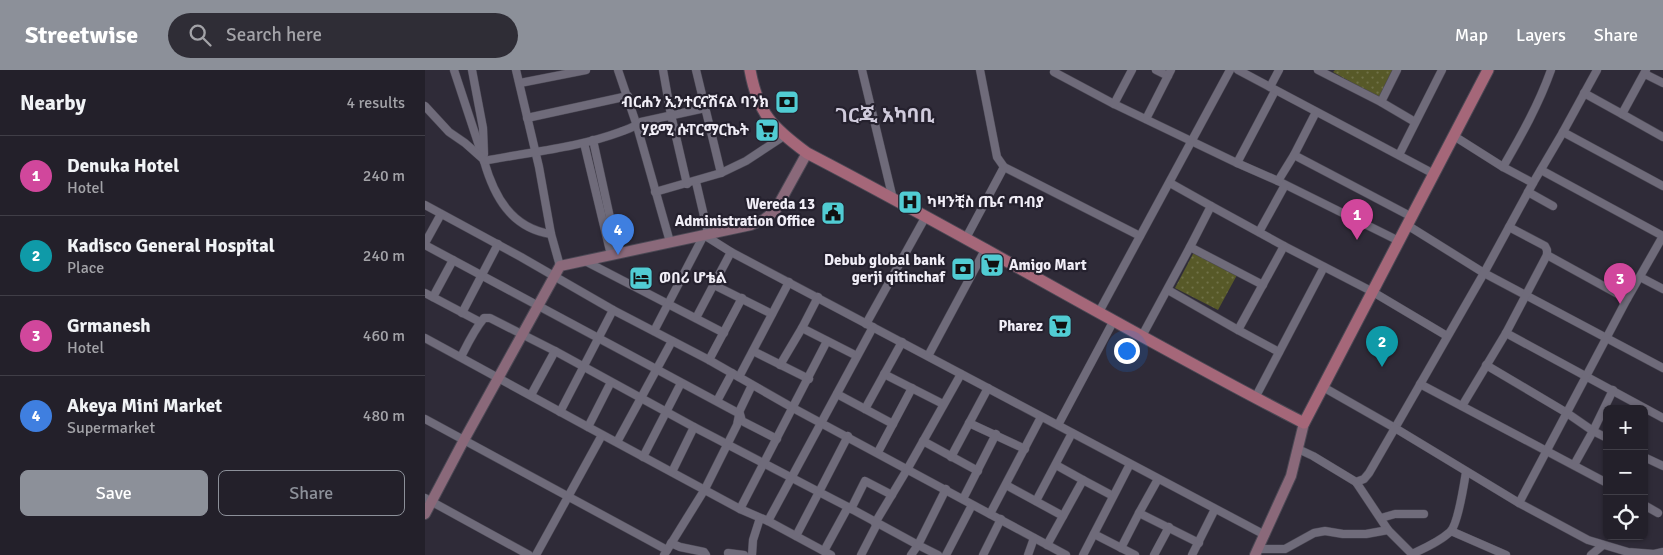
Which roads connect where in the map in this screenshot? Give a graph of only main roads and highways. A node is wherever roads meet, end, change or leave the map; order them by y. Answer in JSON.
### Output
{"nodes":[{"id":1,"x":750,"y":70,"type":"edge"},
{"id":2,"x":1488,"y":70,"type":"edge"}],
"edges":[{"from":1,"to":2,"type":"main road"}]}
